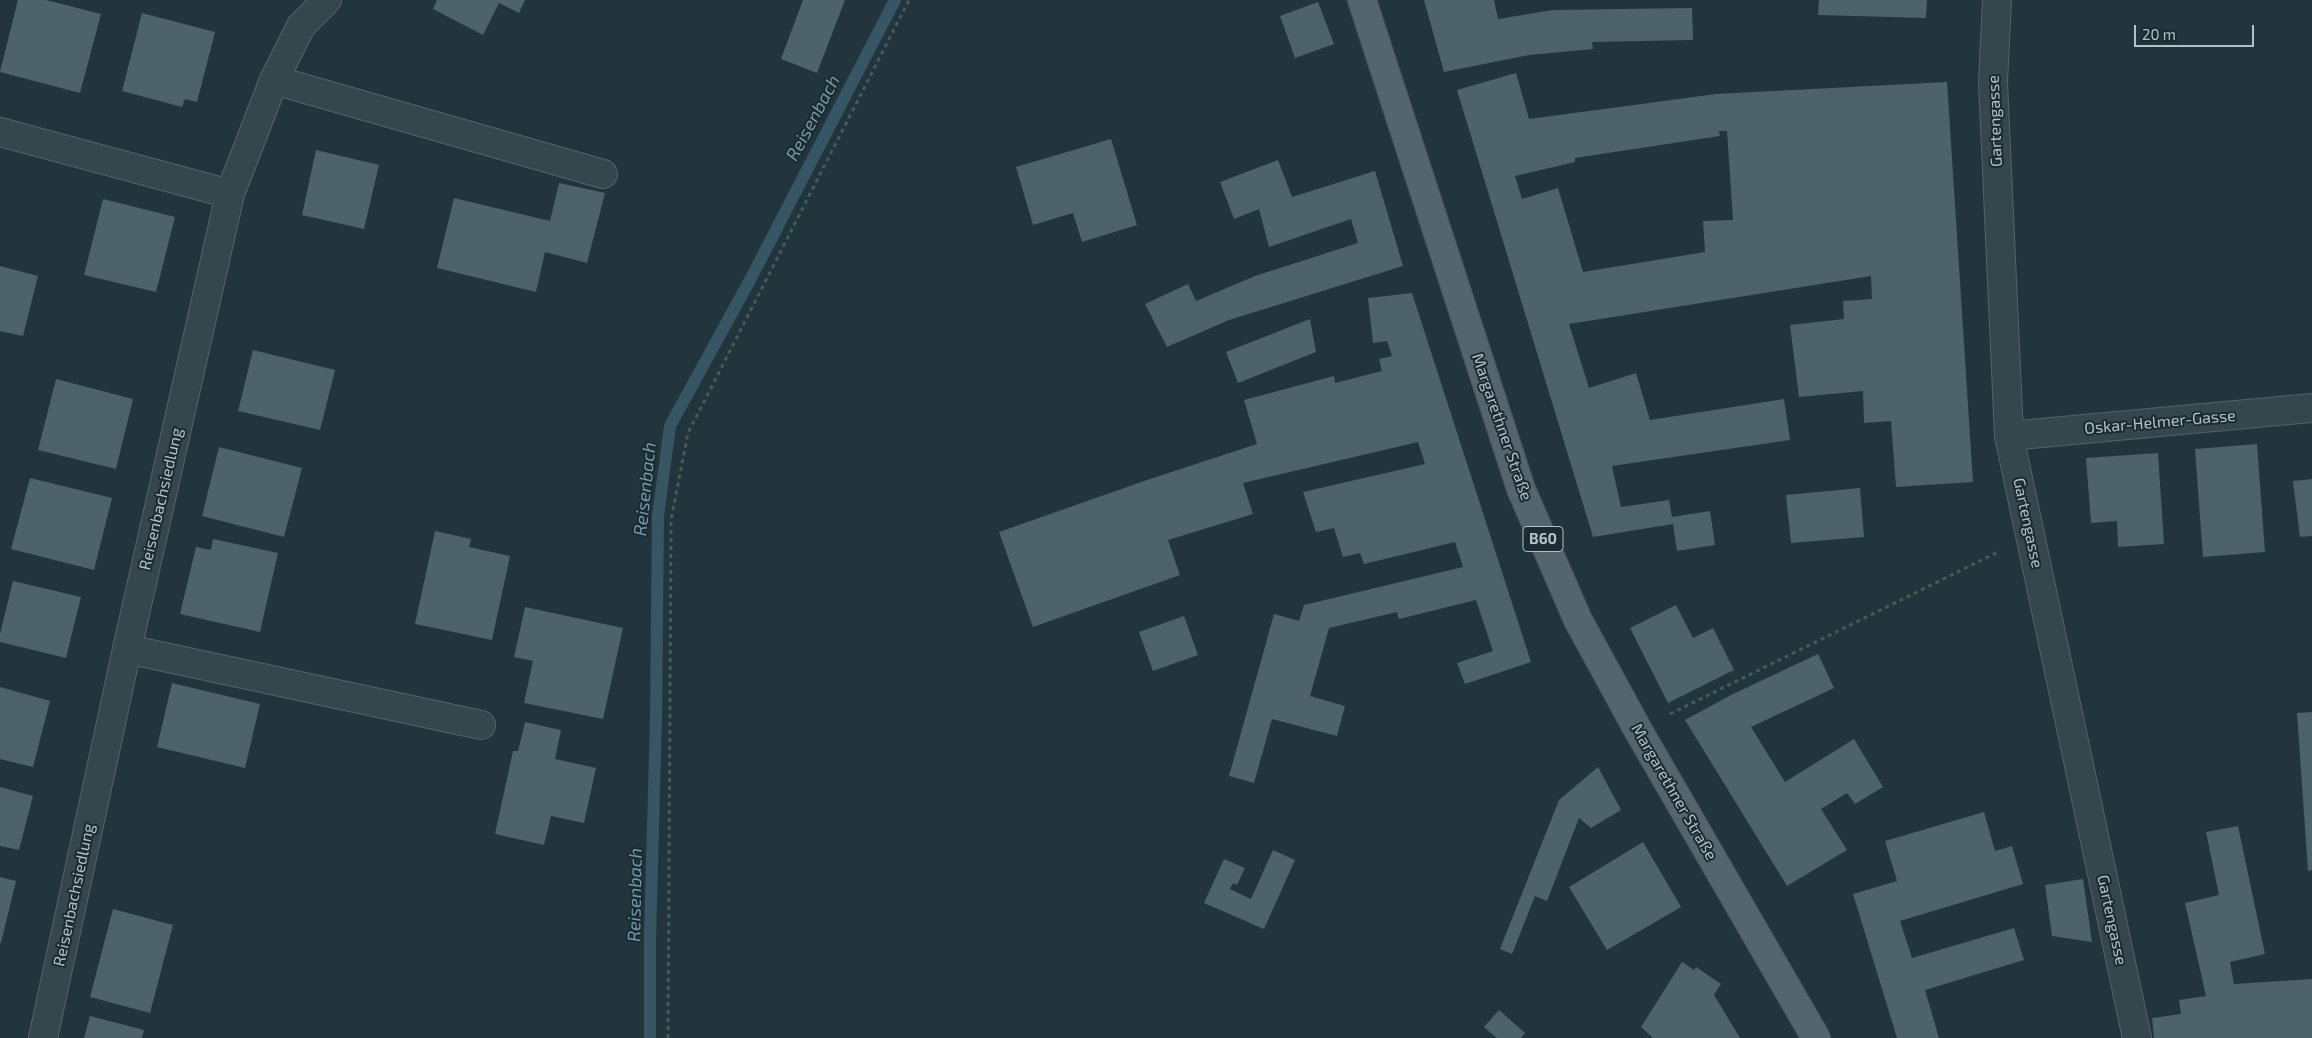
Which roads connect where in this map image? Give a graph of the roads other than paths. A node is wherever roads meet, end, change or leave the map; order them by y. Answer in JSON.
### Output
{"nodes":[{"id":1,"x":326,"y":0,"type":"edge"},
{"id":2,"x":1362,"y":0,"type":"edge"},
{"id":3,"x":1997,"y":0,"type":"edge"},
{"id":4,"x":274,"y":80,"type":"junction"},
{"id":5,"x":0,"y":132,"type":"edge"},
{"id":6,"x":603,"y":174,"type":"dead end"},
{"id":7,"x":230,"y":194,"type":"junction"},
{"id":8,"x":2312,"y":408,"type":"edge"},
{"id":9,"x":2009,"y":436,"type":"junction"},
{"id":10,"x":127,"y":649,"type":"junction"},
{"id":11,"x":480,"y":725,"type":"dead end"},
{"id":12,"x":43,"y":1038,"type":"edge"},
{"id":13,"x":1816,"y":1038,"type":"edge"},
{"id":14,"x":2137,"y":1038,"type":"edge"}],
"edges":[{"from":1,"to":4,"type":"street","name":"Reisenbachsiedlung"},
{"from":2,"to":13,"type":"main road","name":"Margarethner Straße","number":"B60"},
{"from":3,"to":9,"type":"street","name":"Gartengasse"},
{"from":4,"to":6,"type":"street"},
{"from":4,"to":7,"type":"street","name":"Reisenbachsiedlung"},
{"from":5,"to":7,"type":"street"},
{"from":7,"to":10,"type":"street","name":"Reisenbachsiedlung"},
{"from":8,"to":9,"type":"street","name":"Oskar-Helmer-Gasse"},
{"from":9,"to":14,"type":"street","name":"Gartengasse"},
{"from":10,"to":11,"type":"street"},
{"from":10,"to":12,"type":"street","name":"Reisenbachsiedlung"}]}
